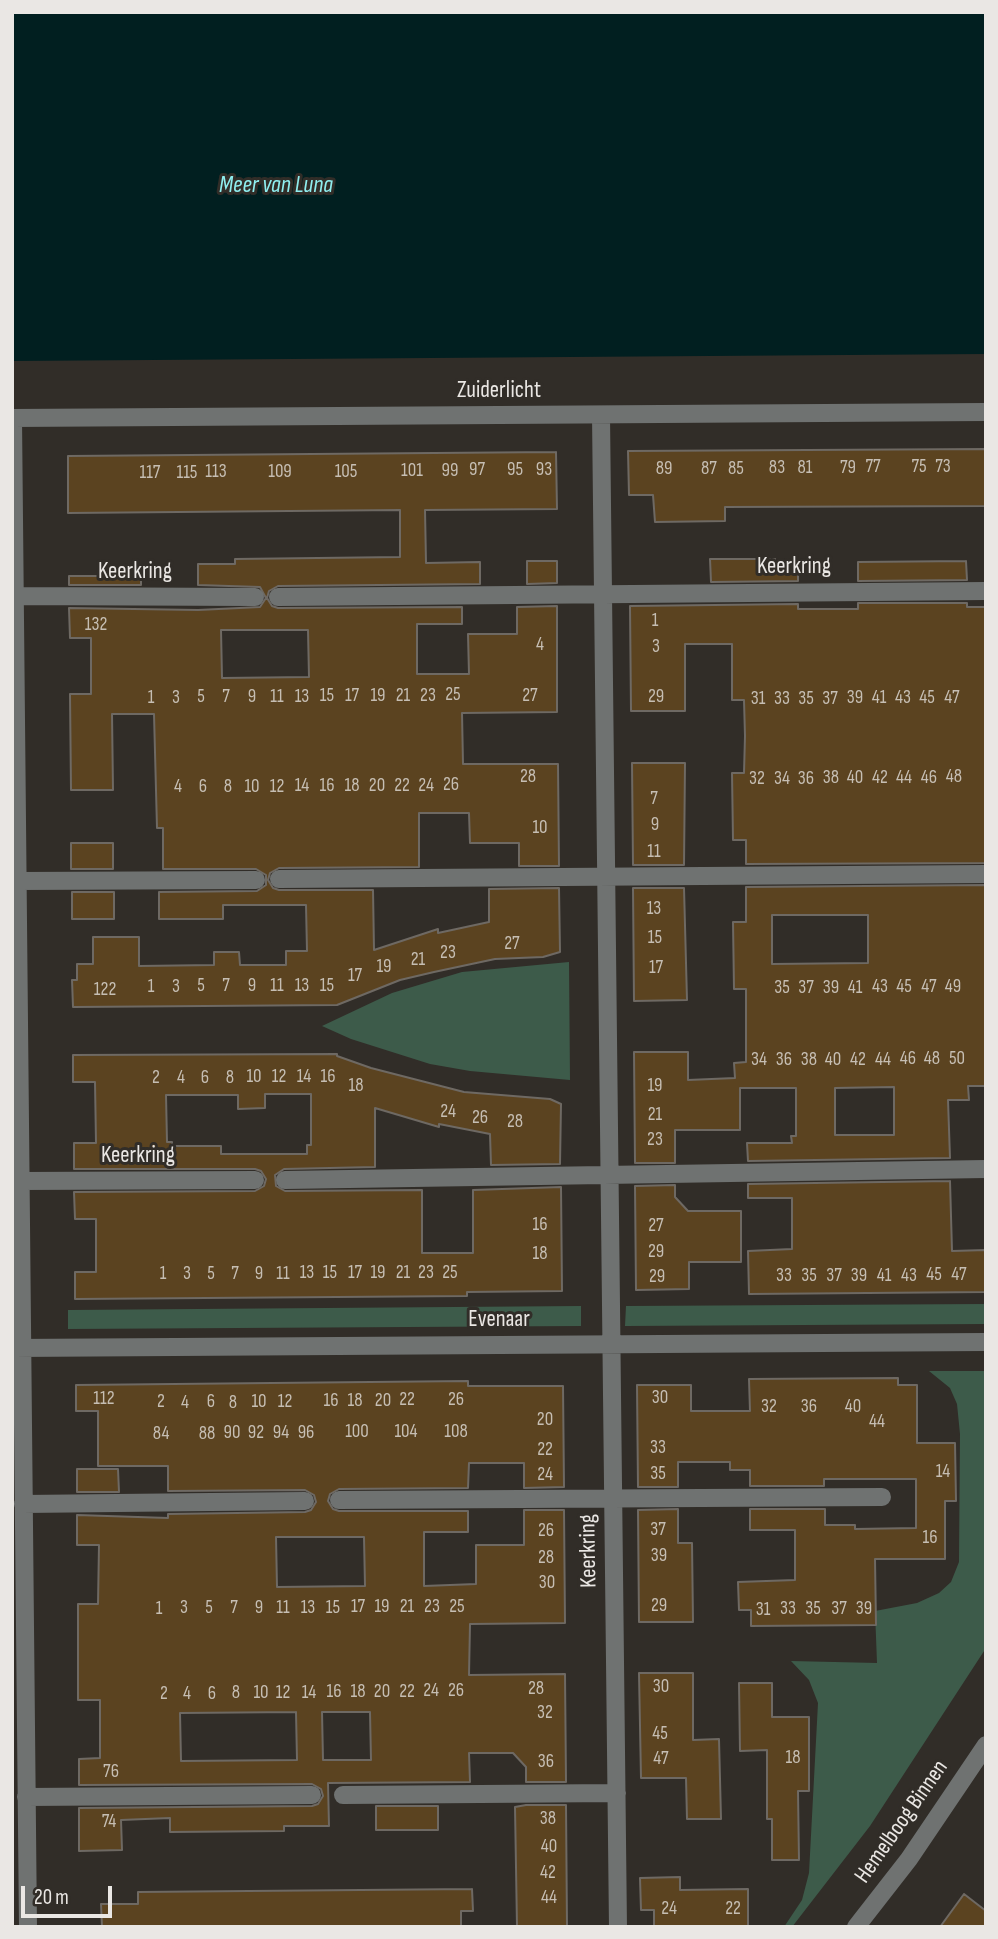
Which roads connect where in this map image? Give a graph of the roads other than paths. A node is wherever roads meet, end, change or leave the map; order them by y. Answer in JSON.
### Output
{"nodes":[{"id":1,"x":986,"y":412,"type":"edge"},
{"id":2,"x":601,"y":415,"type":"junction"},
{"id":3,"x":13,"y":418,"type":"edge"},
{"id":4,"x":986,"y":591,"type":"edge"},
{"id":5,"x":603,"y":592,"type":"junction"},
{"id":6,"x":15,"y":596,"type":"junction"},
{"id":7,"x":255,"y":597,"type":"dead end"},
{"id":8,"x":278,"y":597,"type":"dead end"},
{"id":9,"x":14,"y":735,"type":"edge"},
{"id":10,"x":986,"y":874,"type":"edge"},
{"id":11,"x":279,"y":879,"type":"dead end"},
{"id":12,"x":606,"y":879,"type":"junction"},
{"id":13,"x":256,"y":880,"type":"dead end"},
{"id":14,"x":17,"y":881,"type":"junction"},
{"id":15,"x":15,"y":1025,"type":"edge"},
{"id":16,"x":986,"y":1169,"type":"edge"},
{"id":17,"x":610,"y":1175,"type":"junction"},
{"id":18,"x":255,"y":1180,"type":"dead end"},
{"id":19,"x":285,"y":1180,"type":"dead end"},
{"id":20,"x":20,"y":1181,"type":"junction"},
{"id":21,"x":986,"y":1342,"type":"edge"},
{"id":22,"x":611,"y":1344,"type":"junction"},
{"id":23,"x":17,"y":1348,"type":"edge"},
{"id":24,"x":881,"y":1497,"type":"dead end"},
{"id":25,"x":613,"y":1499,"type":"junction"},
{"id":26,"x":339,"y":1500,"type":"dead end"},
{"id":27,"x":305,"y":1501,"type":"dead end"},
{"id":28,"x":23,"y":1504,"type":"junction"},
{"id":29,"x":19,"y":1654,"type":"edge"},
{"id":30,"x":986,"y":1745,"type":"edge"},
{"id":31,"x":617,"y":1793,"type":"junction"},
{"id":32,"x":312,"y":1795,"type":"dead end"},
{"id":33,"x":343,"y":1795,"type":"dead end"},
{"id":34,"x":26,"y":1797,"type":"junction"},
{"id":35,"x":28,"y":1927,"type":"edge"},
{"id":36,"x":618,"y":1927,"type":"edge"},
{"id":37,"x":856,"y":1927,"type":"edge"}],
"edges":[{"from":1,"to":2,"type":"street","name":"Zuiderlicht"},
{"from":2,"to":3,"type":"street","name":"Zuiderlicht"},
{"from":2,"to":5,"type":"street","name":"Keerkring"},
{"from":3,"to":6,"type":"street"},
{"from":4,"to":5,"type":"street","name":"Keerkring"},
{"from":5,"to":8,"type":"street","name":"Keerkring"},
{"from":5,"to":12,"type":"street","name":"Keerkring"},
{"from":6,"to":7,"type":"street","name":"Keerkring"},
{"from":6,"to":9,"type":"street"},
{"from":9,"to":14,"type":"street"},
{"from":10,"to":12,"type":"street"},
{"from":11,"to":12,"type":"street"},
{"from":12,"to":17,"type":"street","name":"Keerkring"},
{"from":13,"to":14,"type":"street"},
{"from":14,"to":15,"type":"street"},
{"from":15,"to":20,"type":"street"},
{"from":16,"to":17,"type":"street"},
{"from":17,"to":19,"type":"street"},
{"from":17,"to":22,"type":"street","name":"Keerkring"},
{"from":18,"to":20,"type":"street","name":"Keerkring"},
{"from":20,"to":23,"type":"street"},
{"from":21,"to":22,"type":"street","name":"Evenaar"},
{"from":22,"to":23,"type":"street","name":"Evenaar"},
{"from":22,"to":25,"type":"street","name":"Keerkring"},
{"from":23,"to":28,"type":"street"},
{"from":24,"to":25,"type":"street"},
{"from":25,"to":26,"type":"street"},
{"from":25,"to":31,"type":"street","name":"Keerkring"},
{"from":27,"to":28,"type":"street"},
{"from":28,"to":29,"type":"street"},
{"from":29,"to":34,"type":"street"},
{"from":30,"to":37,"type":"street","name":"Hemelboog Binnen"},
{"from":31,"to":33,"type":"street"},
{"from":31,"to":36,"type":"street","name":"Keerkring"},
{"from":32,"to":34,"type":"street"},
{"from":34,"to":35,"type":"street"}]}
